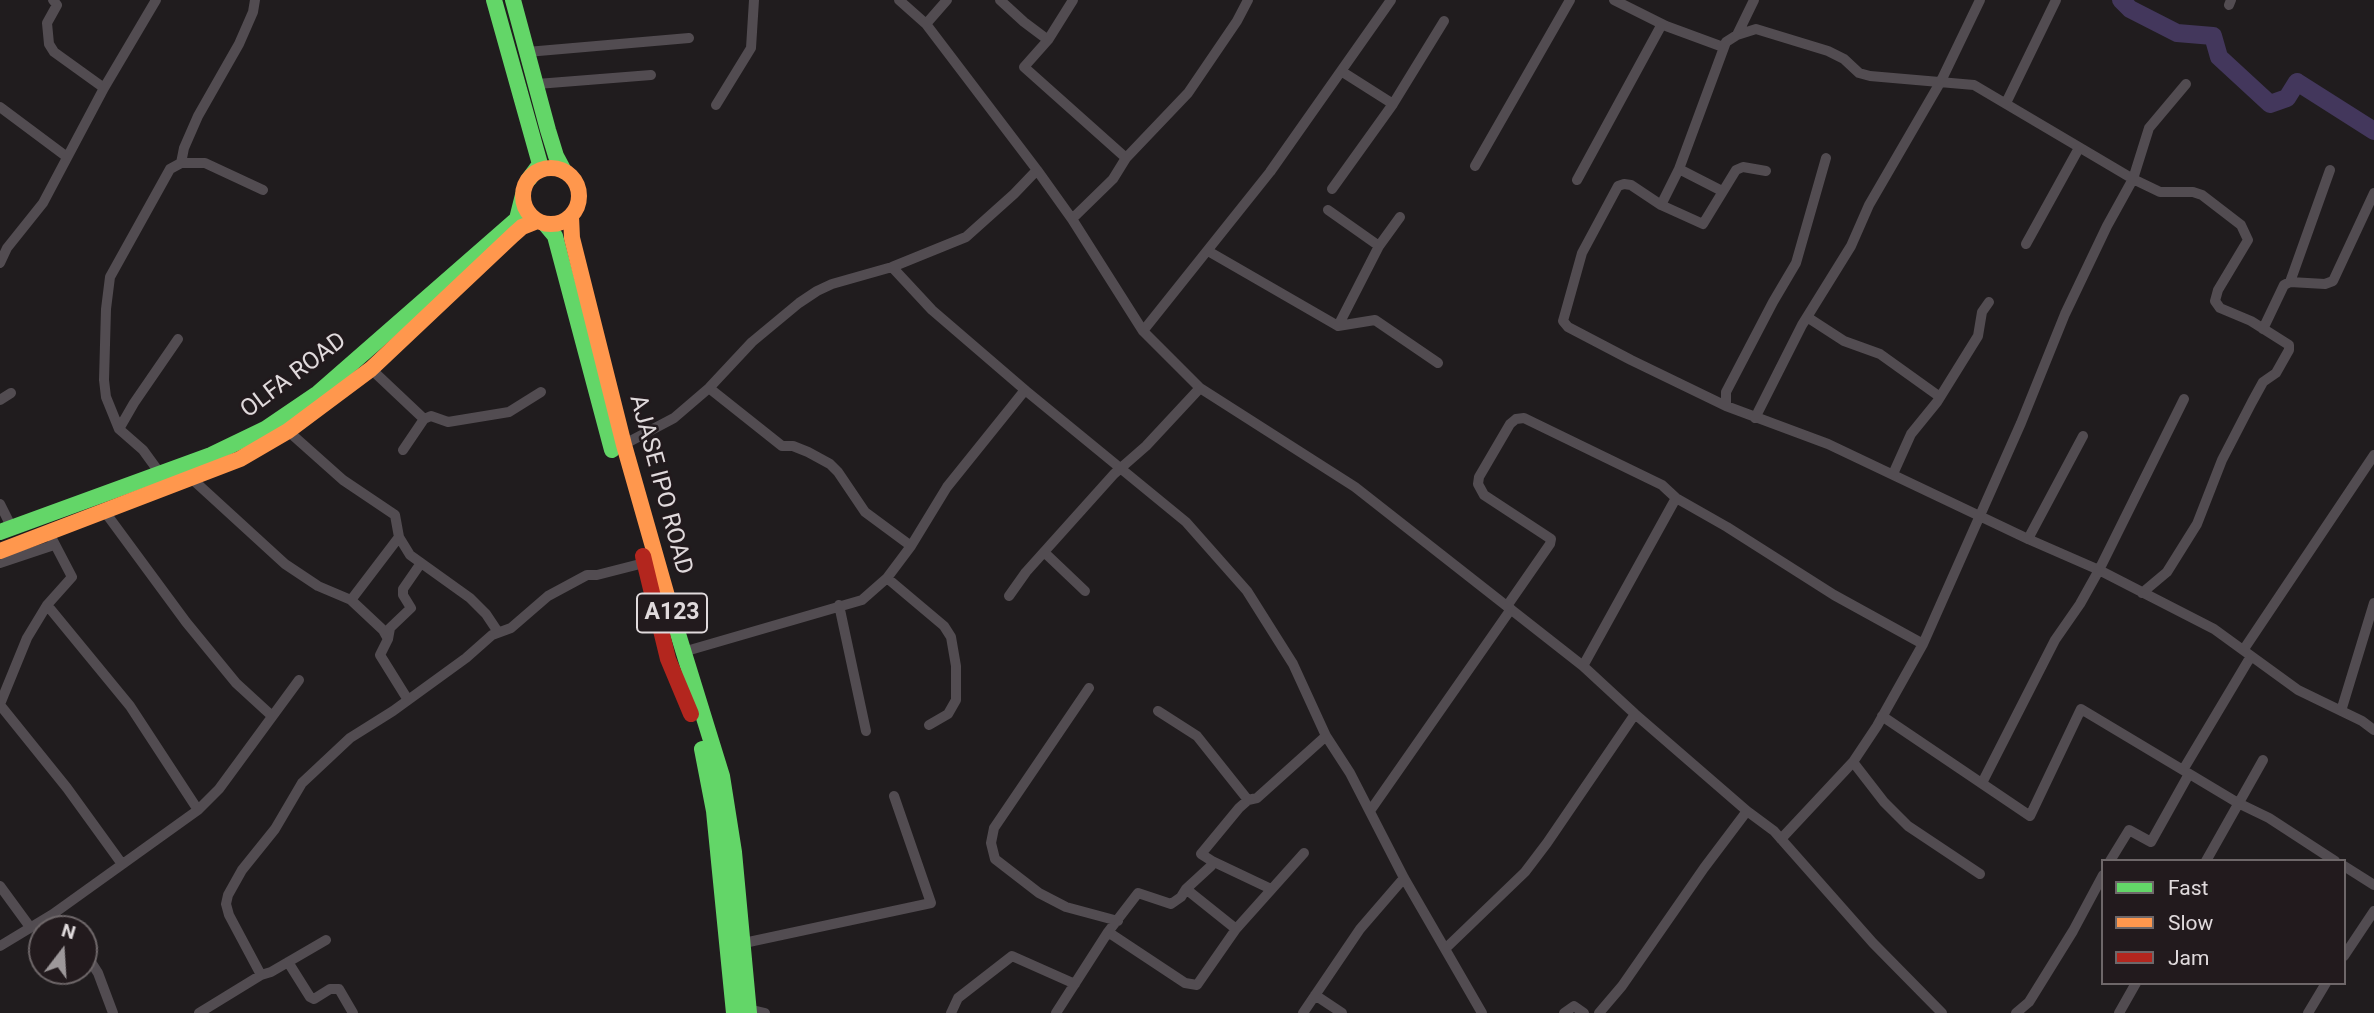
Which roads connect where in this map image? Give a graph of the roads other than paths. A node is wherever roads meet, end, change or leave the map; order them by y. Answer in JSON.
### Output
{"nodes":[{"id":1,"x":53,"y":0,"type":"edge"},
{"id":2,"x":156,"y":0,"type":"edge"},
{"id":3,"x":255,"y":0,"type":"edge"},
{"id":4,"x":494,"y":0,"type":"edge"},
{"id":5,"x":513,"y":0,"type":"edge"},
{"id":6,"x":754,"y":0,"type":"edge"},
{"id":7,"x":899,"y":0,"type":"edge"},
{"id":8,"x":947,"y":0,"type":"edge"},
{"id":9,"x":1000,"y":0,"type":"edge"},
{"id":10,"x":1073,"y":0,"type":"edge"},
{"id":11,"x":1248,"y":0,"type":"edge"},
{"id":12,"x":1391,"y":0,"type":"edge"},
{"id":13,"x":1570,"y":0,"type":"edge"},
{"id":14,"x":1615,"y":0,"type":"edge"},
{"id":15,"x":1754,"y":0,"type":"edge"},
{"id":16,"x":1980,"y":0,"type":"edge"},
{"id":17,"x":2056,"y":0,"type":"edge"},
{"id":18,"x":1444,"y":21,"type":"dead end"},
{"id":19,"x":926,"y":24,"type":"junction"},
{"id":20,"x":1662,"y":24,"type":"junction"},
{"id":21,"x":1737,"y":35,"type":"junction"},
{"id":22,"x":690,"y":38,"type":"dead end"},
{"id":23,"x":1048,"y":40,"type":"junction"},
{"id":24,"x":1726,"y":42,"type":"junction"},
{"id":25,"x":527,"y":52,"type":"junction"},
{"id":26,"x":1341,"y":71,"type":"junction"},
{"id":27,"x":651,"y":75,"type":"dead end"},
{"id":28,"x":1941,"y":81,"type":"junction"},
{"id":29,"x":537,"y":84,"type":"junction"},
{"id":30,"x":2186,"y":84,"type":"dead end"},
{"id":31,"x":104,"y":88,"type":"junction"},
{"id":32,"x":2006,"y":103,"type":"junction"},
{"id":33,"x":1393,"y":104,"type":"junction"},
{"id":34,"x":716,"y":105,"type":"dead end"},
{"id":35,"x":0,"y":107,"type":"edge"},
{"id":36,"x":2079,"y":148,"type":"junction"},
{"id":37,"x":67,"y":157,"type":"junction"},
{"id":38,"x":1126,"y":158,"type":"junction"},
{"id":39,"x":1826,"y":158,"type":"dead end"},
{"id":40,"x":181,"y":163,"type":"junction"},
{"id":41,"x":1475,"y":166,"type":"dead end"},
{"id":42,"x":1679,"y":169,"type":"junction"},
{"id":43,"x":1037,"y":170,"type":"junction"},
{"id":44,"x":2330,"y":170,"type":"dead end"},
{"id":45,"x":1766,"y":171,"type":"dead end"},
{"id":46,"x":564,"y":172,"type":"junction"},
{"id":47,"x":528,"y":179,"type":"junction"},
{"id":48,"x":2133,"y":179,"type":"junction"},
{"id":49,"x":1577,"y":180,"type":"dead end"},
{"id":50,"x":1332,"y":189,"type":"dead end"},
{"id":51,"x":263,"y":190,"type":"dead end"},
{"id":52,"x":1722,"y":191,"type":"junction"},
{"id":53,"x":2374,"y":193,"type":"edge"},
{"id":54,"x":523,"y":195,"type":"junction"},
{"id":55,"x":1661,"y":205,"type":"junction"},
{"id":56,"x":1328,"y":209,"type":"dead end"},
{"id":57,"x":571,"y":216,"type":"junction"},
{"id":58,"x":1401,"y":217,"type":"dead end"},
{"id":59,"x":1072,"y":219,"type":"junction"},
{"id":60,"x":541,"y":223,"type":"junction"},
{"id":61,"x":2026,"y":244,"type":"dead end"},
{"id":62,"x":1379,"y":246,"type":"junction"},
{"id":63,"x":1208,"y":251,"type":"junction"},
{"id":64,"x":0,"y":262,"type":"edge"},
{"id":65,"x":892,"y":267,"type":"junction"},
{"id":66,"x":2290,"y":282,"type":"junction"},
{"id":67,"x":1989,"y":302,"type":"dead end"},
{"id":68,"x":1807,"y":317,"type":"junction"},
{"id":69,"x":1338,"y":326,"type":"junction"},
{"id":70,"x":2263,"y":328,"type":"junction"},
{"id":71,"x":1143,"y":331,"type":"junction"},
{"id":72,"x":178,"y":339,"type":"dead end"},
{"id":73,"x":1438,"y":363,"type":"dead end"},
{"id":74,"x":371,"y":369,"type":"junction"},
{"id":75,"x":709,"y":388,"type":"junction"},
{"id":76,"x":1200,"y":388,"type":"junction"},
{"id":77,"x":1025,"y":390,"type":"junction"},
{"id":78,"x":541,"y":392,"type":"dead end"},
{"id":79,"x":12,"y":393,"type":"dead end"},
{"id":80,"x":1940,"y":397,"type":"junction"},
{"id":81,"x":2184,"y":399,"type":"dead end"},
{"id":82,"x":0,"y":400,"type":"edge"},
{"id":83,"x":1726,"y":406,"type":"junction"},
{"id":84,"x":1755,"y":418,"type":"junction"},
{"id":85,"x":424,"y":419,"type":"junction"},
{"id":86,"x":120,"y":429,"type":"junction"},
{"id":87,"x":288,"y":431,"type":"junction"},
{"id":88,"x":2083,"y":436,"type":"dead end"},
{"id":89,"x":618,"y":447,"type":"junction"},
{"id":90,"x":403,"y":450,"type":"dead end"},
{"id":91,"x":2374,"y":455,"type":"edge"},
{"id":92,"x":1122,"y":467,"type":"junction"},
{"id":93,"x":159,"y":472,"type":"junction"},
{"id":94,"x":2363,"y":472,"type":"junction"},
{"id":95,"x":1893,"y":474,"type":"junction"},
{"id":96,"x":191,"y":478,"type":"junction"},
{"id":97,"x":2374,"y":480,"type":"edge"},
{"id":98,"x":1676,"y":498,"type":"junction"},
{"id":99,"x":0,"y":504,"type":"edge"},
{"id":100,"x":105,"y":512,"type":"junction"},
{"id":101,"x":1980,"y":517,"type":"junction"},
{"id":102,"x":6,"y":530,"type":"edge"},
{"id":103,"x":399,"y":537,"type":"junction"},
{"id":104,"x":51,"y":539,"type":"junction"},
{"id":105,"x":2028,"y":540,"type":"junction"},
{"id":106,"x":911,"y":546,"type":"junction"},
{"id":107,"x":0,"y":551,"type":"edge"},
{"id":108,"x":1044,"y":552,"type":"junction"},
{"id":109,"x":0,"y":563,"type":"edge"},
{"id":110,"x":644,"y":563,"type":"junction"},
{"id":111,"x":421,"y":564,"type":"junction"},
{"id":112,"x":2099,"y":570,"type":"junction"},
{"id":113,"x":887,"y":578,"type":"junction"},
{"id":114,"x":1085,"y":591,"type":"dead end"},
{"id":115,"x":2141,"y":593,"type":"junction"},
{"id":116,"x":1009,"y":596,"type":"dead end"},
{"id":117,"x":351,"y":600,"type":"junction"},
{"id":118,"x":2374,"y":603,"type":"edge"},
{"id":119,"x":47,"y":605,"type":"junction"},
{"id":120,"x":839,"y":605,"type":"junction"},
{"id":121,"x":1509,"y":607,"type":"junction"},
{"id":122,"x":2371,"y":627,"type":"edge"},
{"id":123,"x":498,"y":632,"type":"junction"},
{"id":124,"x":388,"y":639,"type":"junction"},
{"id":125,"x":1923,"y":645,"type":"junction"},
{"id":126,"x":683,"y":652,"type":"junction"},
{"id":127,"x":2248,"y":653,"type":"junction"},
{"id":128,"x":1583,"y":666,"type":"junction"},
{"id":129,"x":299,"y":681,"type":"dead end"},
{"id":130,"x":1089,"y":688,"type":"dead end"},
{"id":131,"x":408,"y":700,"type":"junction"},
{"id":132,"x":0,"y":704,"type":"edge"},
{"id":133,"x":1158,"y":711,"type":"dead end"},
{"id":134,"x":2341,"y":711,"type":"junction"},
{"id":135,"x":1635,"y":714,"type":"junction"},
{"id":136,"x":272,"y":716,"type":"junction"},
{"id":137,"x":1882,"y":716,"type":"junction"},
{"id":138,"x":929,"y":725,"type":"dead end"},
{"id":139,"x":2374,"y":730,"type":"edge"},
{"id":140,"x":866,"y":732,"type":"dead end"},
{"id":141,"x":1326,"y":736,"type":"junction"},
{"id":142,"x":2263,"y":760,"type":"dead end"},
{"id":143,"x":1853,"y":762,"type":"junction"},
{"id":144,"x":2186,"y":772,"type":"junction"},
{"id":145,"x":1982,"y":783,"type":"junction"},
{"id":146,"x":894,"y":796,"type":"dead end"},
{"id":147,"x":1248,"y":800,"type":"junction"},
{"id":148,"x":2238,"y":803,"type":"junction"},
{"id":149,"x":198,"y":810,"type":"junction"},
{"id":150,"x":1370,"y":811,"type":"junction"},
{"id":151,"x":1747,"y":811,"type":"junction"},
{"id":152,"x":1781,"y":839,"type":"junction"},
{"id":153,"x":1304,"y":853,"type":"dead end"},
{"id":154,"x":2111,"y":859,"type":"edge"},
{"id":155,"x":2207,"y":859,"type":"edge"},
{"id":156,"x":2332,"y":859,"type":"edge"},
{"id":157,"x":1212,"y":861,"type":"junction"},
{"id":158,"x":122,"y":864,"type":"junction"},
{"id":159,"x":2346,"y":867,"type":"edge"},
{"id":160,"x":1980,"y":874,"type":"dead end"},
{"id":161,"x":1404,"y":878,"type":"junction"},
{"id":162,"x":2101,"y":879,"type":"edge"},
{"id":163,"x":2374,"y":885,"type":"edge"},
{"id":164,"x":0,"y":886,"type":"edge"},
{"id":165,"x":1186,"y":889,"type":"junction"},
{"id":166,"x":1271,"y":889,"type":"junction"},
{"id":167,"x":2374,"y":911,"type":"edge"},
{"id":168,"x":52,"y":914,"type":"edge"},
{"id":169,"x":1118,"y":920,"type":"junction"},
{"id":170,"x":28,"y":924,"type":"edge"},
{"id":171,"x":28,"y":928,"type":"edge"},
{"id":172,"x":1236,"y":929,"type":"junction"},
{"id":173,"x":2363,"y":929,"type":"junction"},
{"id":174,"x":1108,"y":932,"type":"junction"},
{"id":175,"x":2374,"y":937,"type":"edge"},
{"id":176,"x":326,"y":940,"type":"dead end"},
{"id":177,"x":744,"y":943,"type":"junction"},
{"id":178,"x":0,"y":946,"type":"edge"},
{"id":179,"x":1445,"y":949,"type":"junction"},
{"id":180,"x":2346,"y":954,"type":"edge"},
{"id":181,"x":288,"y":962,"type":"junction"},
{"id":182,"x":98,"y":973,"type":"edge"},
{"id":183,"x":261,"y":975,"type":"junction"},
{"id":184,"x":1074,"y":984,"type":"junction"},
{"id":185,"x":2135,"y":985,"type":"edge"},
{"id":186,"x":2325,"y":985,"type":"edge"},
{"id":187,"x":1315,"y":995,"type":"junction"},
{"id":188,"x":1929,"y":1008,"type":"edge"},
{"id":189,"x":741,"y":1011,"type":"edge"},
{"id":190,"x":113,"y":1013,"type":"edge"},
{"id":191,"x":199,"y":1013,"type":"edge"},
{"id":192,"x":353,"y":1013,"type":"edge"},
{"id":193,"x":765,"y":1013,"type":"edge"},
{"id":194,"x":951,"y":1013,"type":"edge"},
{"id":195,"x":1056,"y":1013,"type":"edge"},
{"id":196,"x":1303,"y":1013,"type":"edge"},
{"id":197,"x":1342,"y":1013,"type":"edge"},
{"id":198,"x":1482,"y":1013,"type":"edge"},
{"id":199,"x":1564,"y":1013,"type":"edge"},
{"id":200,"x":1584,"y":1013,"type":"edge"},
{"id":201,"x":1599,"y":1013,"type":"edge"},
{"id":202,"x":1942,"y":1013,"type":"edge"},
{"id":203,"x":2016,"y":1013,"type":"edge"},
{"id":204,"x":2119,"y":1013,"type":"edge"},
{"id":205,"x":2308,"y":1013,"type":"edge"}],
"edges":[{"from":1,"to":31,"type":"street"},
{"from":2,"to":31,"type":"street"},
{"from":3,"to":40,"type":"street"},
{"from":4,"to":47,"type":"main road"},
{"from":5,"to":25,"type":"main road","number":"A123"},
{"from":6,"to":34,"type":"street"},
{"from":7,"to":19,"type":"street"},
{"from":8,"to":19,"type":"street"},
{"from":9,"to":23,"type":"street"},
{"from":10,"to":23,"type":"street"},
{"from":11,"to":38,"type":"street"},
{"from":12,"to":26,"type":"street"},
{"from":13,"to":41,"type":"street"},
{"from":14,"to":20,"type":"street"},
{"from":15,"to":21,"type":"street"},
{"from":16,"to":28,"type":"street"},
{"from":17,"to":32,"type":"street"},
{"from":18,"to":33,"type":"street"},
{"from":19,"to":43,"type":"street"},
{"from":20,"to":24,"type":"street"},
{"from":20,"to":49,"type":"street"},
{"from":21,"to":24,"type":"street"},
{"from":21,"to":28,"type":"street"},
{"from":22,"to":25,"type":"street"},
{"from":23,"to":38,"type":"street"},
{"from":24,"to":42,"type":"street"},
{"from":25,"to":29,"type":"main road","number":"A123"},
{"from":26,"to":33,"type":"street"},
{"from":26,"to":63,"type":"street"},
{"from":27,"to":29,"type":"street"},
{"from":28,"to":32,"type":"street"},
{"from":28,"to":68,"type":"street"},
{"from":29,"to":46,"type":"main road","number":"A123"},
{"from":30,"to":48,"type":"street"},
{"from":31,"to":37,"type":"street"},
{"from":32,"to":36,"type":"street"},
{"from":33,"to":50,"type":"street"},
{"from":35,"to":37,"type":"street"},
{"from":36,"to":48,"type":"street"},
{"from":36,"to":61,"type":"street"},
{"from":37,"to":64,"type":"street"},
{"from":38,"to":59,"type":"street"},
{"from":39,"to":83,"type":"street"},
{"from":40,"to":51,"type":"street"},
{"from":40,"to":86,"type":"street"},
{"from":42,"to":52,"type":"street"},
{"from":42,"to":55,"type":"street"},
{"from":43,"to":59,"type":"street"},
{"from":43,"to":65,"type":"street"},
{"from":44,"to":66,"type":"street"},
{"from":45,"to":52,"type":"street"},
{"from":46,"to":47,"type":"main road"},
{"from":46,"to":57,"type":"main road","number":"A123"},
{"from":47,"to":54,"type":"main road"},
{"from":48,"to":70,"type":"street"},
{"from":48,"to":101,"type":"street"},
{"from":52,"to":55,"type":"street"},
{"from":53,"to":66,"type":"street"},
{"from":54,"to":60,"type":"main road","number":"A123"},
{"from":54,"to":93,"type":"main road","name":"OLFA ROAD"},
{"from":55,"to":83,"type":"street"},
{"from":56,"to":62,"type":"street"},
{"from":57,"to":60,"type":"main road"},
{"from":57,"to":89,"type":"main road","name":"AJASE IPO ROAD","number":"A123"},
{"from":58,"to":62,"type":"street"},
{"from":59,"to":71,"type":"street"},
{"from":60,"to":74,"type":"main road"},
{"from":60,"to":89,"type":"main road","name":"AJASE IPO ROAD","number":"A123"},
{"from":62,"to":69,"type":"street"},
{"from":63,"to":69,"type":"street"},
{"from":63,"to":71,"type":"street"},
{"from":65,"to":75,"type":"street"},
{"from":65,"to":77,"type":"street"},
{"from":66,"to":70,"type":"street"},
{"from":67,"to":80,"type":"street"},
{"from":68,"to":80,"type":"street"},
{"from":68,"to":84,"type":"street"},
{"from":69,"to":73,"type":"street"},
{"from":70,"to":115,"type":"street"},
{"from":71,"to":76,"type":"street"},
{"from":72,"to":86,"type":"street"},
{"from":74,"to":85,"type":"street"},
{"from":74,"to":87,"type":"main road"},
{"from":75,"to":89,"type":"street"},
{"from":75,"to":106,"type":"street"},
{"from":76,"to":92,"type":"street"},
{"from":76,"to":121,"type":"street"},
{"from":77,"to":92,"type":"street"},
{"from":77,"to":106,"type":"street"},
{"from":78,"to":85,"type":"street"},
{"from":79,"to":82,"type":"street"},
{"from":80,"to":95,"type":"street"},
{"from":81,"to":112,"type":"street"},
{"from":83,"to":84,"type":"street"},
{"from":84,"to":95,"type":"street"},
{"from":85,"to":90,"type":"street"},
{"from":86,"to":93,"type":"street"},
{"from":87,"to":96,"type":"main road"},
{"from":87,"to":103,"type":"street"},
{"from":88,"to":105,"type":"street"},
{"from":89,"to":110,"type":"main road","name":"AJASE IPO ROAD","number":"A123"},
{"from":89,"to":126,"type":"main road","name":"AJASE IPO ROAD","number":"A123"},
{"from":91,"to":94,"type":"street"},
{"from":92,"to":108,"type":"street"},
{"from":92,"to":141,"type":"street"},
{"from":93,"to":102,"type":"main road","name":"OLFA ROAD"},
{"from":94,"to":97,"type":"street"},
{"from":94,"to":127,"type":"street"},
{"from":95,"to":101,"type":"street"},
{"from":96,"to":100,"type":"main road"},
{"from":96,"to":117,"type":"street"},
{"from":98,"to":121,"type":"street"},
{"from":98,"to":125,"type":"street"},
{"from":98,"to":128,"type":"street"},
{"from":99,"to":102,"type":"street"},
{"from":100,"to":104,"type":"main road"},
{"from":100,"to":136,"type":"street"},
{"from":101,"to":105,"type":"street"},
{"from":101,"to":125,"type":"street"},
{"from":103,"to":111,"type":"street"},
{"from":103,"to":117,"type":"street"},
{"from":104,"to":107,"type":"main road"},
{"from":104,"to":109,"type":"street"},
{"from":104,"to":119,"type":"street"},
{"from":105,"to":112,"type":"street"},
{"from":106,"to":113,"type":"street"},
{"from":108,"to":114,"type":"street"},
{"from":108,"to":116,"type":"street"},
{"from":110,"to":123,"type":"street"},
{"from":110,"to":189,"type":"main road","name":"AJASE IPO ROAD","number":"A123"},
{"from":111,"to":123,"type":"street"},
{"from":111,"to":124,"type":"street"},
{"from":112,"to":115,"type":"street"},
{"from":112,"to":145,"type":"street"},
{"from":113,"to":120,"type":"street"},
{"from":113,"to":138,"type":"street"},
{"from":115,"to":127,"type":"street"},
{"from":117,"to":124,"type":"street"},
{"from":118,"to":122,"type":"street"},
{"from":119,"to":132,"type":"street"},
{"from":119,"to":149,"type":"street"},
{"from":120,"to":126,"type":"street"},
{"from":120,"to":140,"type":"street"},
{"from":121,"to":128,"type":"street"},
{"from":121,"to":150,"type":"street"},
{"from":122,"to":134,"type":"street"},
{"from":123,"to":131,"type":"street"},
{"from":124,"to":131,"type":"street"},
{"from":125,"to":137,"type":"street"},
{"from":126,"to":177,"type":"main road","name":"AJASE IPO ROAD","number":"A123"},
{"from":127,"to":134,"type":"street"},
{"from":127,"to":144,"type":"street"},
{"from":128,"to":135,"type":"street"},
{"from":129,"to":136,"type":"street"},
{"from":130,"to":169,"type":"street"},
{"from":131,"to":183,"type":"street"},
{"from":132,"to":158,"type":"street"},
{"from":133,"to":147,"type":"street"},
{"from":134,"to":139,"type":"street"},
{"from":135,"to":151,"type":"street"},
{"from":135,"to":179,"type":"street"},
{"from":136,"to":149,"type":"street"},
{"from":137,"to":143,"type":"street"},
{"from":137,"to":145,"type":"street"},
{"from":141,"to":147,"type":"street"},
{"from":141,"to":150,"type":"street"},
{"from":142,"to":148,"type":"street"},
{"from":143,"to":152,"type":"street"},
{"from":143,"to":160,"type":"street"},
{"from":144,"to":145,"type":"street"},
{"from":144,"to":148,"type":"street"},
{"from":144,"to":154,"type":"street"},
{"from":146,"to":177,"type":"street"},
{"from":147,"to":157,"type":"street"},
{"from":148,"to":155,"type":"street"},
{"from":148,"to":156,"type":"street"},
{"from":149,"to":158,"type":"street"},
{"from":150,"to":161,"type":"street"},
{"from":151,"to":152,"type":"street"},
{"from":151,"to":201,"type":"street"},
{"from":152,"to":188,"type":"street"},
{"from":153,"to":166,"type":"street"},
{"from":157,"to":165,"type":"street"},
{"from":157,"to":166,"type":"street"},
{"from":158,"to":168,"type":"street"},
{"from":159,"to":163,"type":"street"},
{"from":161,"to":179,"type":"street"},
{"from":161,"to":187,"type":"street"},
{"from":162,"to":203,"type":"street"},
{"from":164,"to":170,"type":"street"},
{"from":165,"to":169,"type":"street"},
{"from":165,"to":172,"type":"street"},
{"from":166,"to":172,"type":"street"},
{"from":167,"to":173,"type":"street"},
{"from":169,"to":174,"type":"street"},
{"from":171,"to":178,"type":"street"},
{"from":172,"to":174,"type":"street"},
{"from":173,"to":175,"type":"street"},
{"from":173,"to":180,"type":"street"},
{"from":174,"to":184,"type":"street"},
{"from":176,"to":181,"type":"street"},
{"from":177,"to":189,"type":"main road","name":"AJASE IPO ROAD","number":"A123"},
{"from":179,"to":198,"type":"street"},
{"from":181,"to":183,"type":"street"},
{"from":181,"to":192,"type":"street"},
{"from":182,"to":190,"type":"street"},
{"from":183,"to":191,"type":"street"},
{"from":184,"to":194,"type":"street"},
{"from":184,"to":195,"type":"street"},
{"from":185,"to":204,"type":"street"},
{"from":186,"to":205,"type":"street"},
{"from":187,"to":196,"type":"street"},
{"from":187,"to":197,"type":"street"},
{"from":188,"to":202,"type":"street"},
{"from":189,"to":193,"type":"street"},
{"from":199,"to":200,"type":"street"}]}
